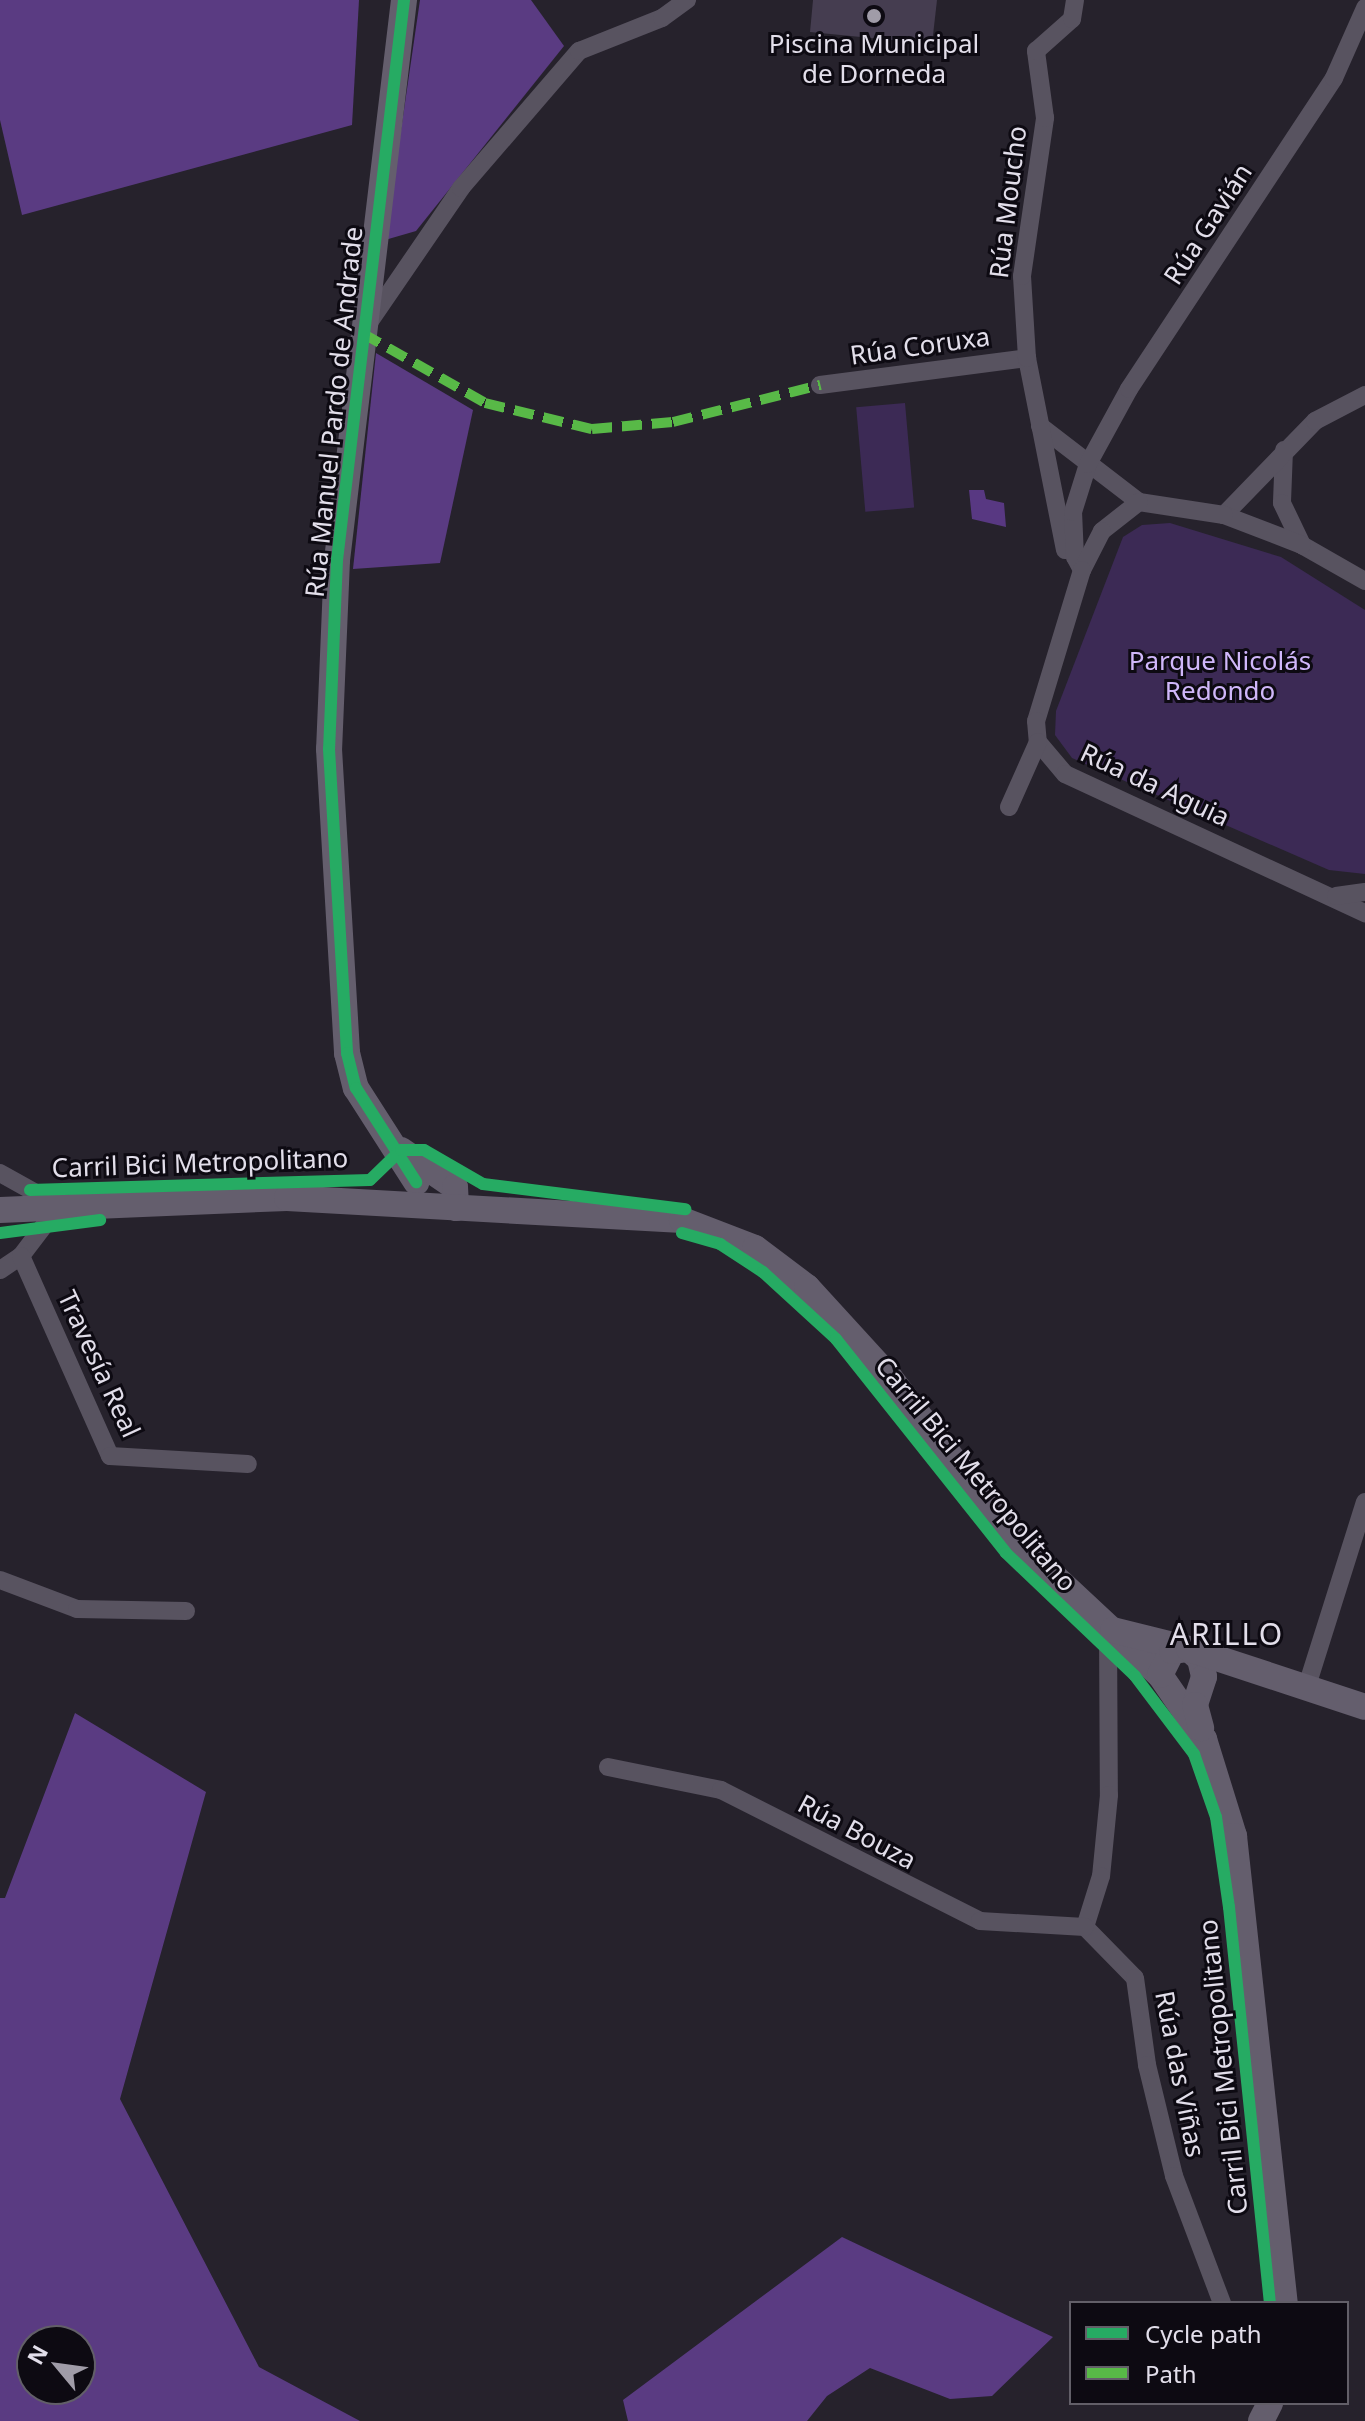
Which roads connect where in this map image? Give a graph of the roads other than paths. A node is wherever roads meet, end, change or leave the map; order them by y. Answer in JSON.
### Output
{"nodes":[{"id":1,"x":404,"y":0,"type":"edge"},
{"id":2,"x":687,"y":0,"type":"edge"},
{"id":3,"x":1075,"y":0,"type":"edge"},
{"id":4,"x":1365,"y":8,"type":"edge"},
{"id":5,"x":362,"y":333,"type":"junction"},
{"id":6,"x":1027,"y":358,"type":"junction"},
{"id":7,"x":820,"y":385,"type":"dead end"},
{"id":8,"x":1365,"y":395,"type":"edge"},
{"id":9,"x":1040,"y":426,"type":"junction"},
{"id":10,"x":1284,"y":450,"type":"junction"},
{"id":11,"x":1088,"y":464,"type":"junction"},
{"id":12,"x":1139,"y":502,"type":"junction"},
{"id":13,"x":1224,"y":515,"type":"junction"},
{"id":14,"x":1302,"y":545,"type":"junction"},
{"id":15,"x":1082,"y":570,"type":"junction"},
{"id":16,"x":1365,"y":581,"type":"edge"},
{"id":17,"x":1076,"y":592,"type":"junction"},
{"id":18,"x":1038,"y":742,"type":"junction"},
{"id":19,"x":1009,"y":807,"type":"dead end"},
{"id":20,"x":1365,"y":892,"type":"edge"},
{"id":21,"x":1336,"y":896,"type":"junction"},
{"id":22,"x":1365,"y":913,"type":"edge"},
{"id":23,"x":401,"y":1150,"type":"junction"},
{"id":24,"x":0,"y":1173,"type":"edge"},
{"id":25,"x":442,"y":1175,"type":"junction"},
{"id":26,"x":415,"y":1193,"type":"junction"},
{"id":27,"x":59,"y":1206,"type":"junction"},
{"id":28,"x":456,"y":1208,"type":"junction"},
{"id":29,"x":0,"y":1210,"type":"edge"},
{"id":30,"x":21,"y":1256,"type":"junction"},
{"id":31,"x":0,"y":1270,"type":"edge"},
{"id":32,"x":248,"y":1464,"type":"dead end"},
{"id":33,"x":1365,"y":1502,"type":"edge"},
{"id":34,"x":0,"y":1580,"type":"edge"},
{"id":35,"x":186,"y":1611,"type":"dead end"},
{"id":36,"x":1108,"y":1629,"type":"junction"},
{"id":37,"x":1189,"y":1649,"type":"junction"},
{"id":38,"x":1271,"y":1676,"type":"junction"},
{"id":39,"x":1204,"y":1677,"type":"junction"},
{"id":40,"x":1164,"y":1679,"type":"junction"},
{"id":41,"x":1306,"y":1689,"type":"junction"},
{"id":42,"x":1365,"y":1707,"type":"edge"},
{"id":43,"x":1204,"y":1739,"type":"junction"},
{"id":44,"x":608,"y":1767,"type":"dead end"},
{"id":45,"x":1085,"y":1927,"type":"junction"},
{"id":46,"x":1221,"y":2301,"type":"edge"},
{"id":47,"x":1285,"y":2301,"type":"edge"}],
"edges":[{"from":1,"to":5,"type":"main road","name":"Rúa Manuel Pardo de Andrade"},
{"from":2,"to":5,"type":"street"},
{"from":3,"to":6,"type":"street","name":"Rúa Moucho"},
{"from":4,"to":11,"type":"street","name":"Rúa Gavián"},
{"from":5,"to":23,"type":"main road","name":"Rúa Manuel Pardo de Andrade"},
{"from":6,"to":7,"type":"street","name":"Rúa Coruxa"},
{"from":6,"to":9,"type":"street","name":"Rúa Moucho"},
{"from":8,"to":10,"type":"street"},
{"from":9,"to":11,"type":"street"},
{"from":9,"to":17,"type":"street","name":"Rúa Moucho"},
{"from":10,"to":13,"type":"street"},
{"from":10,"to":14,"type":"street"},
{"from":11,"to":12,"type":"street"},
{"from":11,"to":15,"type":"street"},
{"from":12,"to":13,"type":"street"},
{"from":12,"to":15,"type":"street"},
{"from":13,"to":14,"type":"street"},
{"from":14,"to":16,"type":"street"},
{"from":15,"to":17,"type":"street"},
{"from":17,"to":18,"type":"street"},
{"from":18,"to":19,"type":"street"},
{"from":18,"to":21,"type":"street","name":"Rúa da Aguia"},
{"from":20,"to":21,"type":"street"},
{"from":21,"to":22,"type":"street","name":"Rúa da Aguia"},
{"from":23,"to":25,"type":"main road","name":"Rúa Manuel Pardo de Andrade"},
{"from":23,"to":26,"type":"main road","name":"Rúa Manuel Pardo de Andrade"},
{"from":24,"to":27,"type":"street"},
{"from":25,"to":26,"type":"main road"},
{"from":25,"to":28,"type":"main road"},
{"from":26,"to":27,"type":"main road"},
{"from":26,"to":28,"type":"main road"},
{"from":27,"to":29,"type":"main road"},
{"from":27,"to":30,"type":"street"},
{"from":28,"to":36,"type":"main road"},
{"from":30,"to":31,"type":"street"},
{"from":30,"to":32,"type":"street","name":"Travesía Real"},
{"from":33,"to":41,"type":"street"},
{"from":34,"to":35,"type":"street"},
{"from":36,"to":37,"type":"main road"},
{"from":36,"to":40,"type":"main road"},
{"from":36,"to":45,"type":"street"},
{"from":37,"to":38,"type":"main road"},
{"from":37,"to":39,"type":"main road"},
{"from":37,"to":40,"type":"main road"},
{"from":38,"to":39,"type":"main road"},
{"from":38,"to":41,"type":"main road"},
{"from":39,"to":40,"type":"main road"},
{"from":39,"to":43,"type":"main road"},
{"from":40,"to":43,"type":"main road"},
{"from":41,"to":42,"type":"main road"},
{"from":43,"to":47,"type":"main road"},
{"from":44,"to":45,"type":"street","name":"Rúa Bouza"},
{"from":45,"to":46,"type":"street","name":"Rúa das Viñas"}]}
